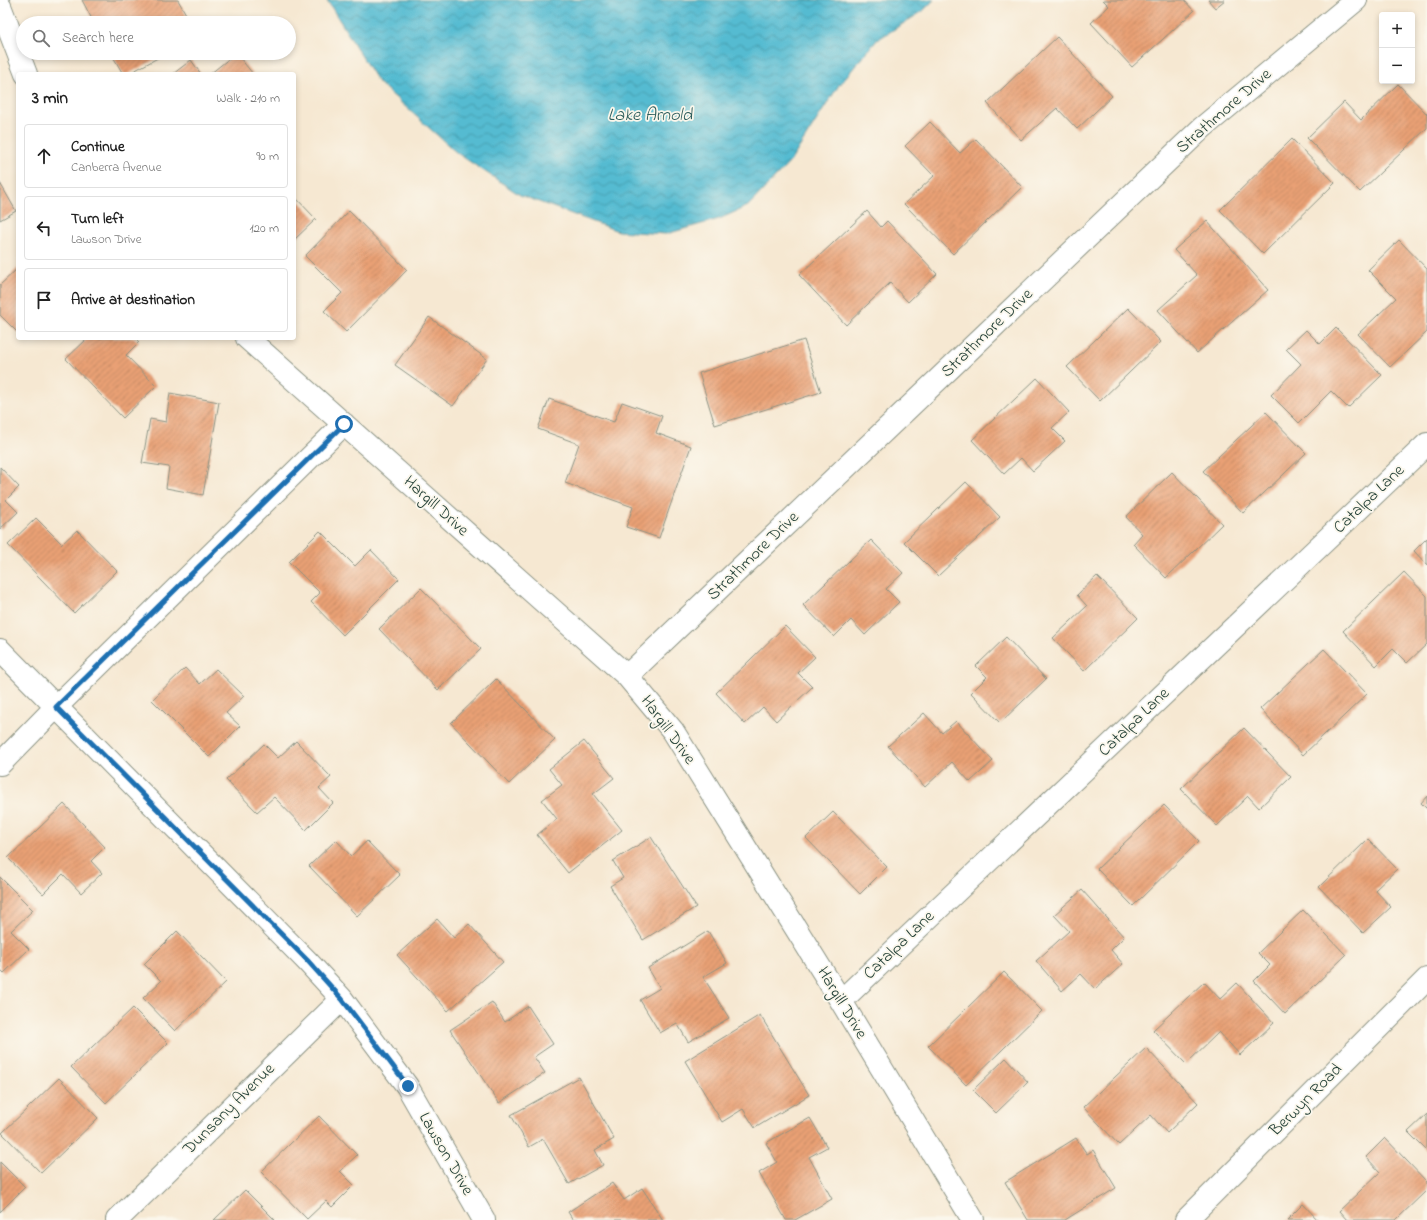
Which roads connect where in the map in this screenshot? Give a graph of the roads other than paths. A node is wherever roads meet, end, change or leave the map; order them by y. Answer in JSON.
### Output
{"nodes":[{"id":1,"x":1356,"y":0,"type":"edge"},
{"id":2,"x":0,"y":6,"type":"edge"},
{"id":3,"x":16,"y":48,"type":"edge"},
{"id":4,"x":21,"y":60,"type":"edge"},
{"id":5,"x":25,"y":72,"type":"edge"},
{"id":6,"x":249,"y":340,"type":"edge"},
{"id":7,"x":344,"y":424,"type":"junction"},
{"id":8,"x":1427,"y":444,"type":"edge"},
{"id":9,"x":0,"y":650,"type":"edge"},
{"id":10,"x":628,"y":676,"type":"junction"},
{"id":11,"x":56,"y":707,"type":"junction"},
{"id":12,"x":0,"y":764,"type":"edge"},
{"id":13,"x":1427,"y":980,"type":"edge"},
{"id":14,"x":342,"y":999,"type":"junction"},
{"id":15,"x":841,"y":1001,"type":"junction"},
{"id":16,"x":117,"y":1220,"type":"edge"},
{"id":17,"x":484,"y":1220,"type":"edge"},
{"id":18,"x":973,"y":1220,"type":"edge"},
{"id":19,"x":1186,"y":1220,"type":"edge"}],
"edges":[{"from":1,"to":10,"type":"street","name":"Strathmore Drive"},
{"from":2,"to":3,"type":"street"},
{"from":4,"to":5,"type":"street"},
{"from":6,"to":7,"type":"street","name":"Hargill Drive"},
{"from":7,"to":10,"type":"street","name":"Hargill Drive"},
{"from":7,"to":11,"type":"street"},
{"from":8,"to":15,"type":"street","name":"Catalpa Lane"},
{"from":9,"to":11,"type":"street","name":"Lawson Drive"},
{"from":10,"to":15,"type":"street","name":"Hargill Drive"},
{"from":11,"to":12,"type":"street"},
{"from":11,"to":14,"type":"street","name":"Lawson Drive"},
{"from":13,"to":19,"type":"street","name":"Berwyn Road"},
{"from":14,"to":16,"type":"street","name":"Dunsany Avenue"},
{"from":14,"to":17,"type":"street","name":"Lawson Drive"},
{"from":15,"to":18,"type":"street","name":"Hargill Drive"}]}
